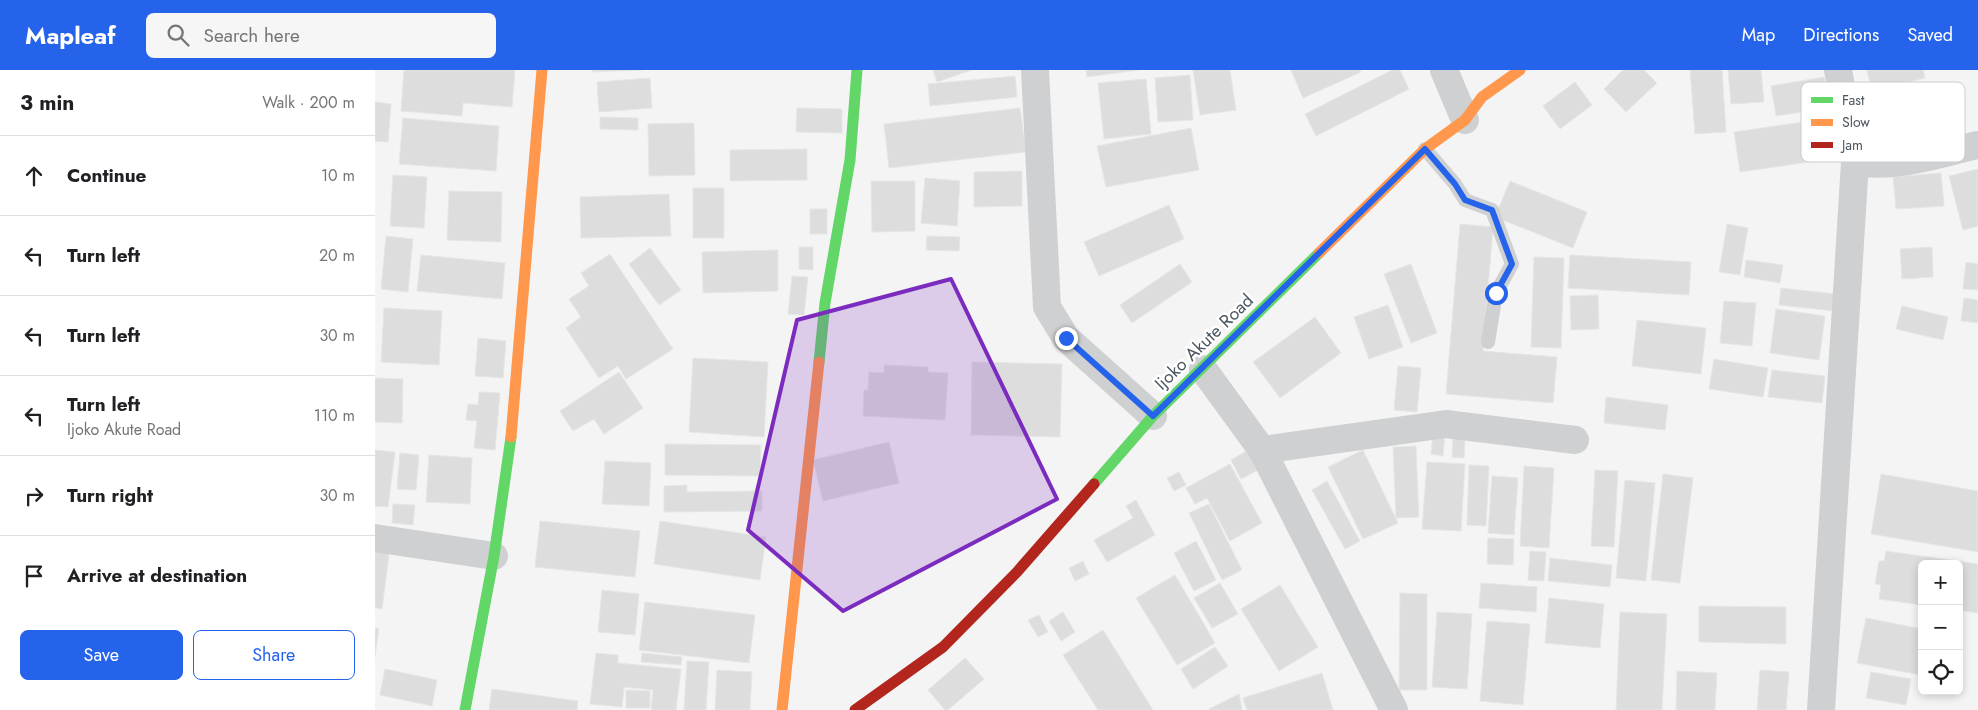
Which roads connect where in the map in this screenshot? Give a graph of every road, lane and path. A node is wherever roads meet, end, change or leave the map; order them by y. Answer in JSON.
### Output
{"nodes":[{"id":1,"x":542,"y":70,"type":"edge"},
{"id":2,"x":857,"y":70,"type":"edge"},
{"id":3,"x":1035,"y":70,"type":"edge"},
{"id":4,"x":1444,"y":70,"type":"edge"},
{"id":5,"x":1520,"y":70,"type":"edge"},
{"id":6,"x":1465,"y":120,"type":"junction"},
{"id":7,"x":1978,"y":145,"type":"edge"},
{"id":8,"x":1965,"y":148,"type":"edge"},
{"id":9,"x":1425,"y":149,"type":"junction"},
{"id":10,"x":1855,"y":162,"type":"joint"},
{"id":11,"x":1898,"y":162,"type":"edge"},
{"id":12,"x":1488,"y":342,"type":"dead end"},
{"id":13,"x":1203,"y":369,"type":"junction"},
{"id":14,"x":1153,"y":416,"type":"junction"},
{"id":15,"x":1575,"y":440,"type":"dead end"},
{"id":16,"x":1263,"y":450,"type":"junction"},
{"id":17,"x":375,"y":538,"type":"edge"},
{"id":18,"x":494,"y":556,"type":"junction"},
{"id":19,"x":465,"y":710,"type":"edge"},
{"id":20,"x":782,"y":710,"type":"edge"},
{"id":21,"x":855,"y":710,"type":"edge"},
{"id":22,"x":1395,"y":710,"type":"edge"},
{"id":23,"x":1821,"y":710,"type":"edge"}],
"edges":[{"from":1,"to":18,"type":"street"},
{"from":2,"to":20,"type":"street"},
{"from":3,"to":14,"type":"street"},
{"from":4,"to":6,"type":"street"},
{"from":5,"to":6,"type":"street","name":"Ijoko Akute Road"},
{"from":6,"to":9,"type":"street","name":"Ijoko Akute Road"},
{"from":7,"to":8,"type":"street"},
{"from":9,"to":12,"type":"lane"},
{"from":9,"to":13,"type":"street","name":"Ijoko Akute Road"},
{"from":10,"to":11,"type":"street"},
{"from":10,"to":23,"type":"street"},
{"from":13,"to":14,"type":"street","name":"Ijoko Akute Road"},
{"from":13,"to":16,"type":"street"},
{"from":14,"to":21,"type":"street","name":"Ijoko Akute Road"},
{"from":15,"to":16,"type":"street"},
{"from":16,"to":22,"type":"street"},
{"from":17,"to":18,"type":"street"},
{"from":18,"to":19,"type":"street"}]}
